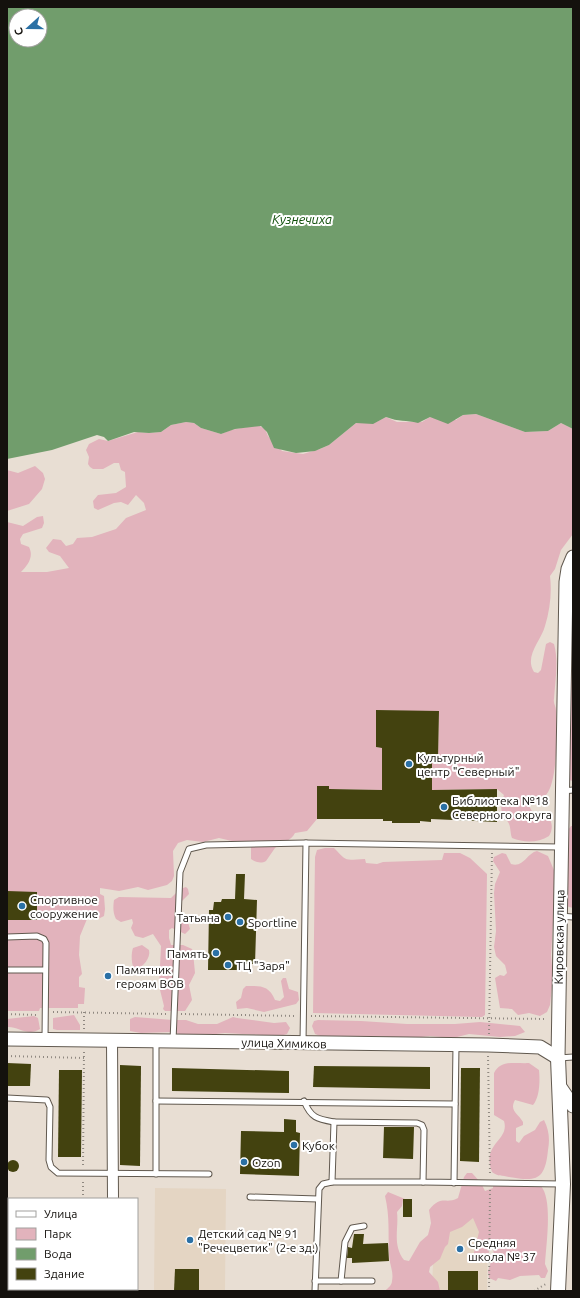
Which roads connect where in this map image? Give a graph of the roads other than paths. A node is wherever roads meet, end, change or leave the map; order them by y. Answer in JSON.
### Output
{"nodes":[{"id":1,"x":573,"y":556,"type":"edge"},
{"id":2,"x":569,"y":581,"type":"edge"},
{"id":3,"x":567,"y":790,"type":"edge"},
{"id":4,"x":306,"y":843,"type":"junction"},
{"id":5,"x":561,"y":847,"type":"junction"},
{"id":6,"x":559,"y":916,"type":"junction"},
{"id":7,"x":573,"y":916,"type":"edge"},
{"id":8,"x":7,"y":937,"type":"edge"},
{"id":9,"x":7,"y":970,"type":"edge"},
{"id":10,"x":45,"y":970,"type":"junction"},
{"id":11,"x":7,"y":1039,"type":"edge"},
{"id":12,"x":45,"y":1040,"type":"junction"},
{"id":13,"x":112,"y":1041,"type":"junction"},
{"id":14,"x":156,"y":1041,"type":"junction"},
{"id":15,"x":173,"y":1041,"type":"junction"},
{"id":16,"x":303,"y":1043,"type":"junction"},
{"id":17,"x":456,"y":1045,"type":"junction"},
{"id":18,"x":569,"y":1058,"type":"edge"},
{"id":19,"x":560,"y":1088,"type":"junction"},
{"id":20,"x":7,"y":1098,"type":"edge"},
{"id":21,"x":156,"y":1101,"type":"junction"},
{"id":22,"x":304,"y":1101,"type":"junction"},
{"id":23,"x":455,"y":1104,"type":"junction"},
{"id":24,"x":573,"y":1106,"type":"edge"},
{"id":25,"x":334,"y":1122,"type":"junction"},
{"id":26,"x":113,"y":1173,"type":"junction"},
{"id":27,"x":156,"y":1174,"type":"junction"},
{"id":28,"x":208,"y":1174,"type":"dead end"},
{"id":29,"x":332,"y":1182,"type":"junction"},
{"id":30,"x":423,"y":1182,"type":"junction"},
{"id":31,"x":454,"y":1183,"type":"junction"},
{"id":32,"x":563,"y":1184,"type":"junction"},
{"id":33,"x":250,"y":1197,"type":"dead end"},
{"id":34,"x":113,"y":1198,"type":"edge"},
{"id":35,"x":318,"y":1199,"type":"junction"},
{"id":36,"x":364,"y":1226,"type":"dead end"},
{"id":37,"x":315,"y":1281,"type":"junction"},
{"id":38,"x":341,"y":1281,"type":"junction"},
{"id":39,"x":372,"y":1281,"type":"dead end"},
{"id":40,"x":553,"y":1287,"type":"edge"},
{"id":41,"x":315,"y":1291,"type":"edge"}],
"edges":[{"from":1,"to":2,"type":"street","name":"Кировская улица"},
{"from":2,"to":3,"type":"street","name":"Кировская улица"},
{"from":3,"to":5,"type":"street","name":"Кировская улица"},
{"from":4,"to":5,"type":"lane"},
{"from":4,"to":15,"type":"lane"},
{"from":4,"to":16,"type":"lane"},
{"from":5,"to":6,"type":"street","name":"Кировская улица"},
{"from":6,"to":7,"type":"lane"},
{"from":6,"to":18,"type":"street","name":"Кировская улица"},
{"from":8,"to":10,"type":"lane"},
{"from":9,"to":10,"type":"lane"},
{"from":10,"to":12,"type":"lane"},
{"from":11,"to":12,"type":"street","name":"улица Химиков"},
{"from":12,"to":13,"type":"street","name":"улица Химиков"},
{"from":13,"to":14,"type":"street","name":"улица Химиков"},
{"from":13,"to":26,"type":"street"},
{"from":14,"to":15,"type":"street","name":"улица Химиков"},
{"from":14,"to":21,"type":"lane"},
{"from":15,"to":16,"type":"street","name":"улица Химиков"},
{"from":16,"to":17,"type":"street","name":"улица Химиков"},
{"from":17,"to":18,"type":"street","name":"улица Химиков"},
{"from":17,"to":23,"type":"lane"},
{"from":18,"to":19,"type":"main road","name":"Кировская улица"},
{"from":19,"to":24,"type":"street"},
{"from":19,"to":32,"type":"main road","name":"Кировская улица"},
{"from":20,"to":26,"type":"lane"},
{"from":21,"to":22,"type":"lane"},
{"from":21,"to":27,"type":"lane"},
{"from":22,"to":23,"type":"lane"},
{"from":22,"to":25,"type":"lane"},
{"from":23,"to":31,"type":"lane"},
{"from":25,"to":29,"type":"lane"},
{"from":25,"to":30,"type":"lane"},
{"from":26,"to":27,"type":"lane"},
{"from":26,"to":34,"type":"street"},
{"from":27,"to":28,"type":"lane"},
{"from":29,"to":30,"type":"lane"},
{"from":29,"to":35,"type":"lane"},
{"from":30,"to":31,"type":"lane"},
{"from":31,"to":32,"type":"lane"},
{"from":32,"to":40,"type":"main road","name":"Кировская улица"},
{"from":33,"to":35,"type":"lane"},
{"from":35,"to":37,"type":"lane"},
{"from":36,"to":38,"type":"lane"},
{"from":37,"to":38,"type":"lane"},
{"from":37,"to":41,"type":"lane"},
{"from":38,"to":39,"type":"lane"}]}
